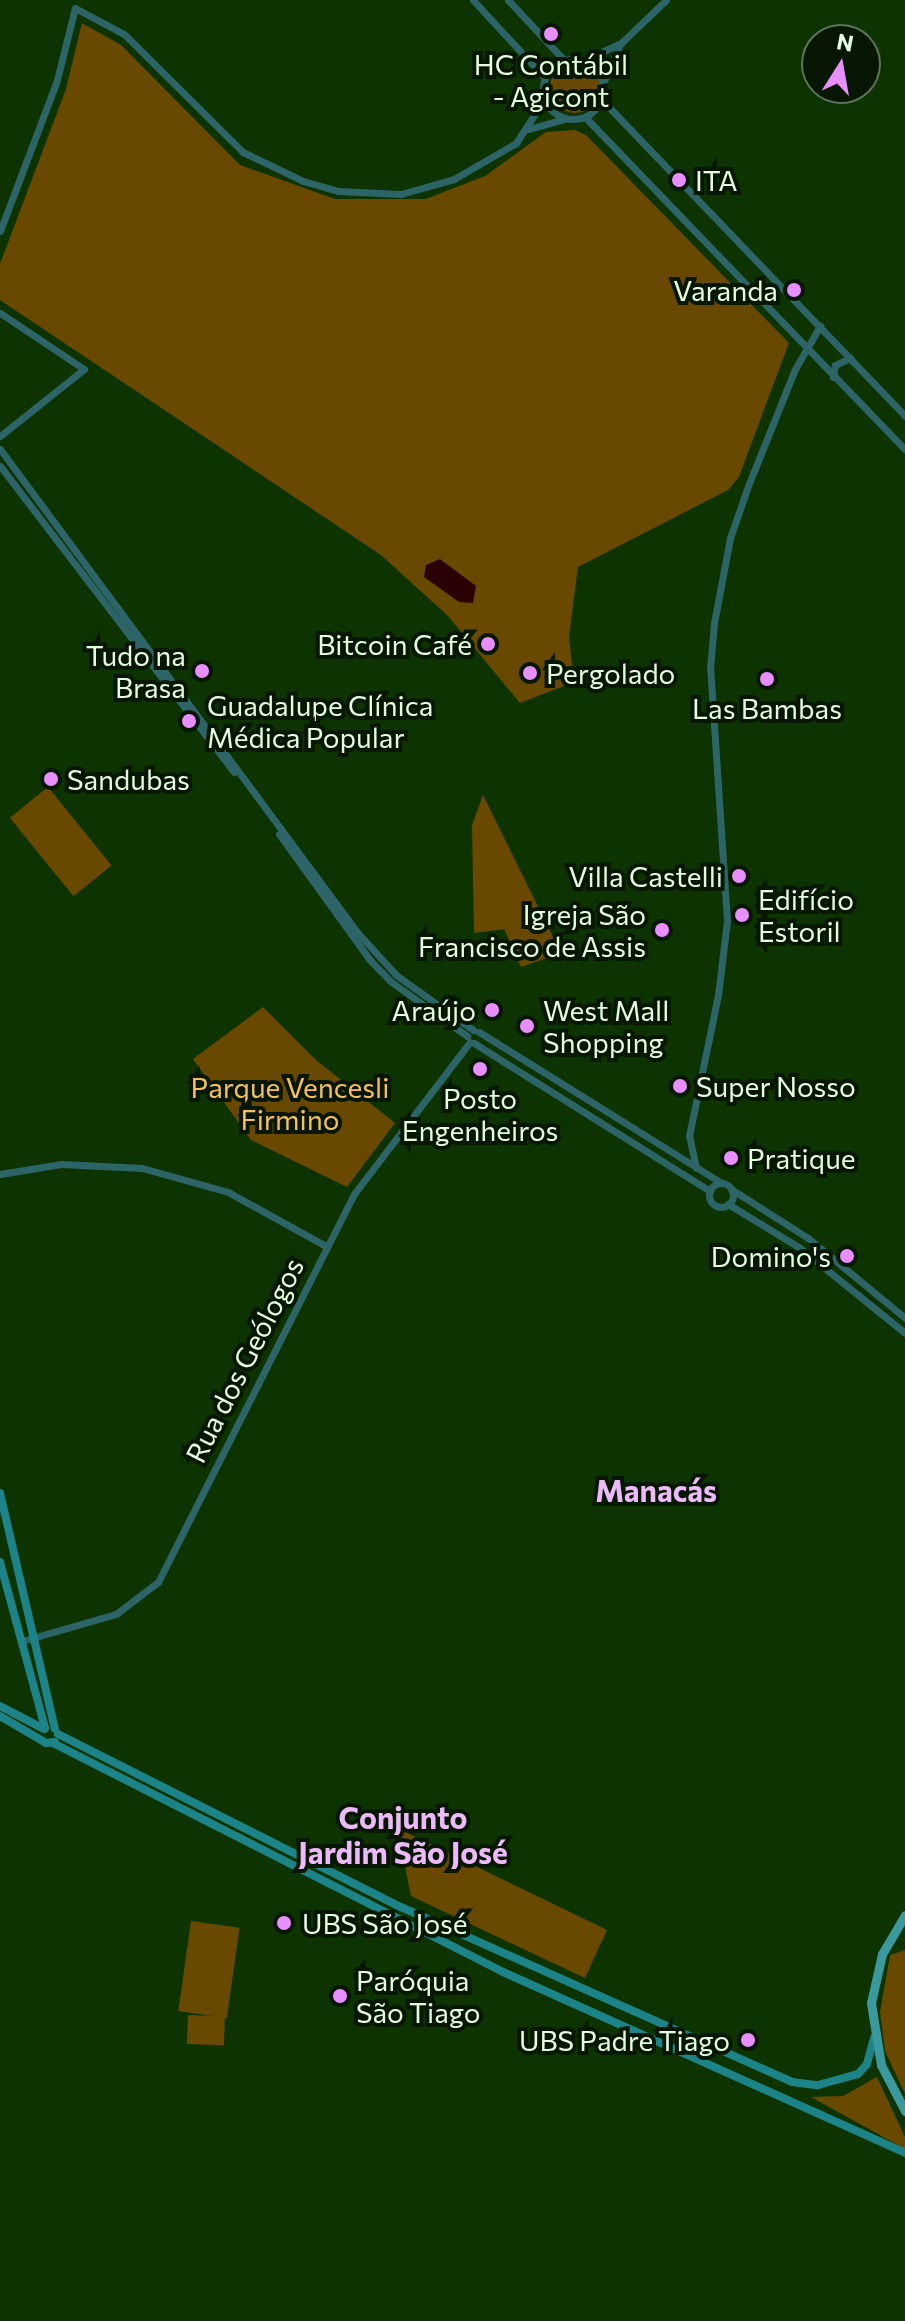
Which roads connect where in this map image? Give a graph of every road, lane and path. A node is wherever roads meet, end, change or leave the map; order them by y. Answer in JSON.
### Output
{"nodes":[{"id":1,"x":473,"y":0,"type":"edge"},
{"id":2,"x":508,"y":0,"type":"edge"},
{"id":3,"x":666,"y":0,"type":"edge"},
{"id":4,"x":621,"y":43,"type":"junction"},
{"id":5,"x":563,"y":59,"type":"junction"},
{"id":6,"x":584,"y":60,"type":"junction"},
{"id":7,"x":544,"y":77,"type":"junction"},
{"id":8,"x":604,"y":82,"type":"junction"},
{"id":9,"x":545,"y":98,"type":"junction"},
{"id":10,"x":603,"y":101,"type":"junction"},
{"id":11,"x":585,"y":117,"type":"junction"},
{"id":12,"x":565,"y":119,"type":"junction"},
{"id":13,"x":529,"y":129,"type":"junction"},
{"id":14,"x":0,"y":231,"type":"edge"},
{"id":15,"x":0,"y":313,"type":"edge"},
{"id":16,"x":820,"y":326,"type":"junction"},
{"id":17,"x":807,"y":348,"type":"junction"},
{"id":18,"x":850,"y":358,"type":"junction"},
{"id":19,"x":833,"y":377,"type":"junction"},
{"id":20,"x":905,"y":416,"type":"edge"},
{"id":21,"x":0,"y":436,"type":"edge"},
{"id":22,"x":0,"y":449,"type":"edge"},
{"id":23,"x":905,"y":449,"type":"edge"},
{"id":24,"x":0,"y":466,"type":"edge"},
{"id":25,"x":475,"y":1015,"type":"dead end"},
{"id":26,"x":462,"y":1021,"type":"junction"},
{"id":27,"x":473,"y":1037,"type":"junction"},
{"id":28,"x":514,"y":1057,"type":"junction"},
{"id":29,"x":509,"y":1065,"type":"junction"},
{"id":30,"x":689,"y":1136,"type":"junction"},
{"id":31,"x":673,"y":1160,"type":"junction"},
{"id":32,"x":696,"y":1168,"type":"junction"},
{"id":33,"x":0,"y":1174,"type":"edge"},
{"id":34,"x":722,"y":1183,"type":"junction"},
{"id":35,"x":731,"y":1189,"type":"junction"},
{"id":36,"x":710,"y":1191,"type":"junction"},
{"id":37,"x":728,"y":1204,"type":"junction"},
{"id":38,"x":326,"y":1246,"type":"junction"},
{"id":39,"x":905,"y":1318,"type":"edge"},
{"id":40,"x":905,"y":1333,"type":"edge"},
{"id":41,"x":0,"y":1493,"type":"edge"},
{"id":42,"x":0,"y":1562,"type":"edge"},
{"id":43,"x":35,"y":1637,"type":"junction"},
{"id":44,"x":22,"y":1641,"type":"junction"},
{"id":45,"x":0,"y":1706,"type":"edge"},
{"id":46,"x":0,"y":1716,"type":"edge"},
{"id":47,"x":43,"y":1731,"type":"junction"},
{"id":48,"x":55,"y":1735,"type":"junction"},
{"id":49,"x":905,"y":1915,"type":"edge"},
{"id":50,"x":905,"y":1940,"type":"edge"},
{"id":51,"x":888,"y":1944,"type":"junction"},
{"id":52,"x":874,"y":2037,"type":"junction"},
{"id":53,"x":750,"y":2064,"type":"junction"},
{"id":54,"x":739,"y":2076,"type":"junction"},
{"id":55,"x":905,"y":2111,"type":"edge"},
{"id":56,"x":905,"y":2153,"type":"edge"}],
"edges":[{"from":1,"to":7,"type":"street"},
{"from":2,"to":5,"type":"street"},
{"from":3,"to":4,"type":"street"},
{"from":4,"to":6,"type":"street"},
{"from":4,"to":8,"type":"street"},
{"from":5,"to":6,"type":"street"},
{"from":5,"to":7,"type":"street"},
{"from":6,"to":8,"type":"street"},
{"from":7,"to":9,"type":"street"},
{"from":8,"to":10,"type":"street"},
{"from":9,"to":12,"type":"street"},
{"from":9,"to":13,"type":"street"},
{"from":10,"to":11,"type":"street"},
{"from":10,"to":16,"type":"street"},
{"from":11,"to":12,"type":"street"},
{"from":11,"to":17,"type":"street"},
{"from":12,"to":13,"type":"street"},
{"from":13,"to":14,"type":"street"},
{"from":15,"to":21,"type":"street"},
{"from":16,"to":17,"type":"street"},
{"from":16,"to":18,"type":"street"},
{"from":17,"to":19,"type":"street"},
{"from":17,"to":30,"type":"street"},
{"from":18,"to":19,"type":"street"},
{"from":18,"to":20,"type":"street"},
{"from":19,"to":23,"type":"street"},
{"from":22,"to":26,"type":"street"},
{"from":24,"to":27,"type":"street"},
{"from":25,"to":26,"type":"street"},
{"from":26,"to":27,"type":"street"},
{"from":27,"to":28,"type":"street"},
{"from":27,"to":29,"type":"street"},
{"from":27,"to":38,"type":"street","name":"Rua dos Geólogos"},
{"from":28,"to":29,"type":"street"},
{"from":28,"to":31,"type":"street"},
{"from":29,"to":31,"type":"street"},
{"from":30,"to":31,"type":"street"},
{"from":30,"to":32,"type":"street"},
{"from":31,"to":32,"type":"street"},
{"from":31,"to":36,"type":"street"},
{"from":32,"to":34,"type":"street"},
{"from":33,"to":38,"type":"street"},
{"from":34,"to":35,"type":"street"},
{"from":34,"to":36,"type":"street"},
{"from":35,"to":37,"type":"street"},
{"from":35,"to":39,"type":"street"},
{"from":36,"to":37,"type":"street"},
{"from":37,"to":40,"type":"street"},
{"from":38,"to":43,"type":"street","name":"Rua dos Geólogos"},
{"from":41,"to":43,"type":"main road"},
{"from":42,"to":44,"type":"main road"},
{"from":43,"to":44,"type":"street","name":"Rua dos Geólogos"},
{"from":43,"to":48,"type":"main road"},
{"from":44,"to":47,"type":"main road"},
{"from":45,"to":47,"type":"main road"},
{"from":46,"to":47,"type":"main road"},
{"from":47,"to":48,"type":"main road"},
{"from":47,"to":48,"type":"main road"},
{"from":48,"to":53,"type":"main road"},
{"from":48,"to":54,"type":"main road"},
{"from":49,"to":51,"type":"main road"},
{"from":50,"to":51,"type":"main road"},
{"from":51,"to":52,"type":"main road"},
{"from":52,"to":53,"type":"main road"},
{"from":52,"to":55,"type":"main road"},
{"from":53,"to":54,"type":"main road"},
{"from":54,"to":56,"type":"main road"}]}
